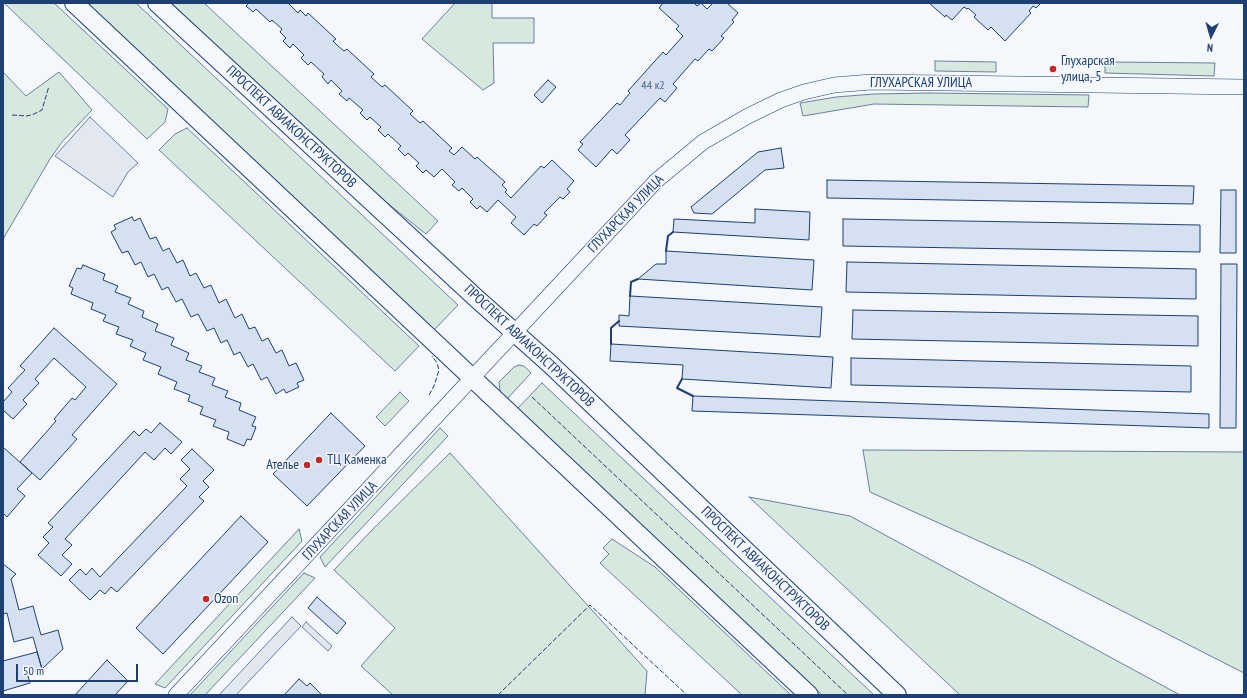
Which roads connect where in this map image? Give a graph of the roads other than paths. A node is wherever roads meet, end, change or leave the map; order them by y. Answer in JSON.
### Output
{"nodes":[{"id":1,"x":74,"y":3,"type":"edge"},
{"id":2,"x":157,"y":3,"type":"edge"},
{"id":3,"x":1244,"y":87,"type":"edge"},
{"id":4,"x":515,"y":333,"type":"junction"},
{"id":5,"x":472,"y":377,"type":"junction"},
{"id":6,"x":176,"y":695,"type":"edge"},
{"id":7,"x":809,"y":695,"type":"edge"},
{"id":8,"x":897,"y":695,"type":"edge"}],
"edges":[{"from":1,"to":5,"type":"street"},
{"from":2,"to":4,"type":"street","name":"ПРОСПЕКТ АВИАКОНСТРУКТОРОВ"},
{"from":3,"to":4,"type":"street","name":"ГЛУХАРСКАЯ УЛИЦА"},
{"from":4,"to":5,"type":"street","name":"ГЛУХАРСКАЯ УЛИЦА"},
{"from":4,"to":8,"type":"street","name":"ПРОСПЕКТ АВИАКОНСТРУКТОРОВ"},
{"from":5,"to":6,"type":"street","name":"ГЛУХАРСКАЯ УЛИЦА"},
{"from":5,"to":7,"type":"street"}]}
